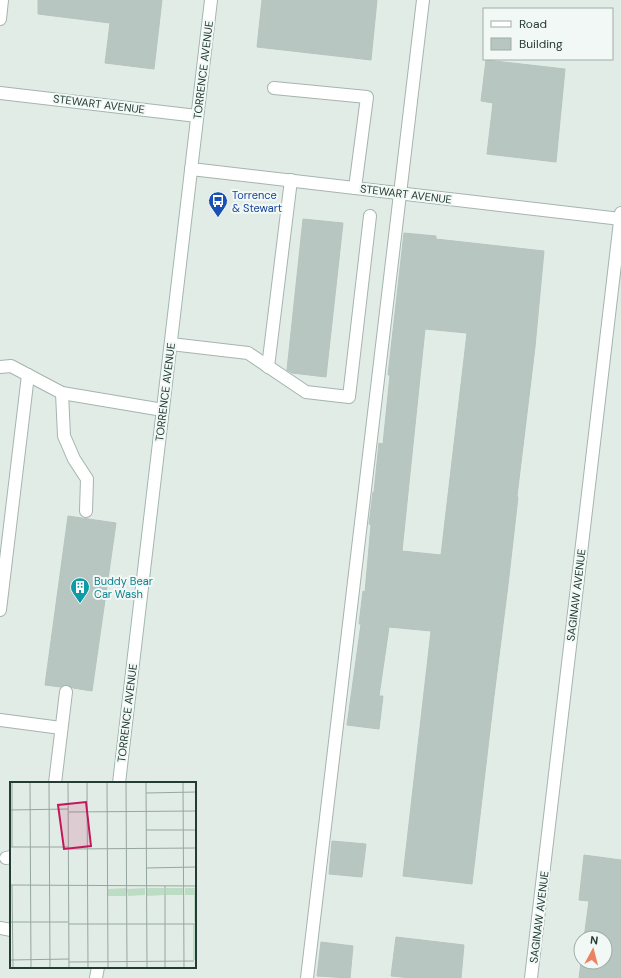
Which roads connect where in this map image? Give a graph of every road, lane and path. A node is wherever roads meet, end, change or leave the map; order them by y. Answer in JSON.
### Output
{"nodes":[{"id":1,"x":2,"y":0,"type":"edge"},
{"id":2,"x":211,"y":0,"type":"edge"},
{"id":3,"x":423,"y":0,"type":"edge"},
{"id":4,"x":0,"y":19,"type":"edge"},
{"id":5,"x":274,"y":88,"type":"dead end"},
{"id":6,"x":0,"y":93,"type":"edge"},
{"id":7,"x":197,"y":116,"type":"junction"},
{"id":8,"x":191,"y":169,"type":"junction"},
{"id":9,"x":291,"y":180,"type":"junction"},
{"id":10,"x":355,"y":188,"type":"junction"},
{"id":11,"x":400,"y":193,"type":"junction"},
{"id":12,"x":370,"y":216,"type":"dead end"},
{"id":13,"x":621,"y":217,"type":"edge"},
{"id":14,"x":171,"y":344,"type":"junction"},
{"id":15,"x":0,"y":367,"type":"edge"},
{"id":16,"x":268,"y":367,"type":"junction"},
{"id":17,"x":28,"y":375,"type":"junction"},
{"id":18,"x":62,"y":393,"type":"junction"},
{"id":19,"x":163,"y":410,"type":"junction"},
{"id":20,"x":86,"y":511,"type":"dead end"},
{"id":21,"x":0,"y":610,"type":"edge"},
{"id":22,"x":66,"y":692,"type":"dead end"},
{"id":23,"x":0,"y":720,"type":"edge"},
{"id":24,"x":61,"y":728,"type":"junction"},
{"id":25,"x":55,"y":782,"type":"edge"},
{"id":26,"x":119,"y":782,"type":"edge"},
{"id":27,"x":0,"y":928,"type":"edge"},
{"id":28,"x":10,"y":930,"type":"edge"},
{"id":29,"x":98,"y":968,"type":"edge"},
{"id":30,"x":96,"y":978,"type":"edge"},
{"id":31,"x":307,"y":978,"type":"edge"},
{"id":32,"x":532,"y":978,"type":"edge"}],
"edges":[{"from":1,"to":4,"type":"street"},
{"from":2,"to":7,"type":"street","name":"TORRENCE AVENUE"},
{"from":3,"to":11,"type":"street"},
{"from":5,"to":10,"type":"street"},
{"from":6,"to":7,"type":"street","name":"STEWART AVENUE"},
{"from":7,"to":8,"type":"street","name":"TORRENCE AVENUE"},
{"from":8,"to":9,"type":"street","name":"STEWART AVENUE"},
{"from":8,"to":14,"type":"street","name":"TORRENCE AVENUE"},
{"from":9,"to":10,"type":"street","name":"STEWART AVENUE"},
{"from":9,"to":16,"type":"street"},
{"from":10,"to":11,"type":"street","name":"STEWART AVENUE"},
{"from":11,"to":13,"type":"street","name":"STEWART AVENUE"},
{"from":11,"to":31,"type":"street"},
{"from":12,"to":16,"type":"street"},
{"from":13,"to":32,"type":"street","name":"SAGINAW AVENUE"},
{"from":14,"to":16,"type":"street"},
{"from":14,"to":19,"type":"street","name":"TORRENCE AVENUE"},
{"from":15,"to":17,"type":"street"},
{"from":17,"to":18,"type":"street"},
{"from":17,"to":21,"type":"street"},
{"from":18,"to":19,"type":"street"},
{"from":18,"to":20,"type":"street"},
{"from":19,"to":26,"type":"street","name":"TORRENCE AVENUE"},
{"from":22,"to":24,"type":"street"},
{"from":23,"to":24,"type":"street"},
{"from":24,"to":25,"type":"street"},
{"from":27,"to":28,"type":"street"},
{"from":29,"to":30,"type":"street"}]}
